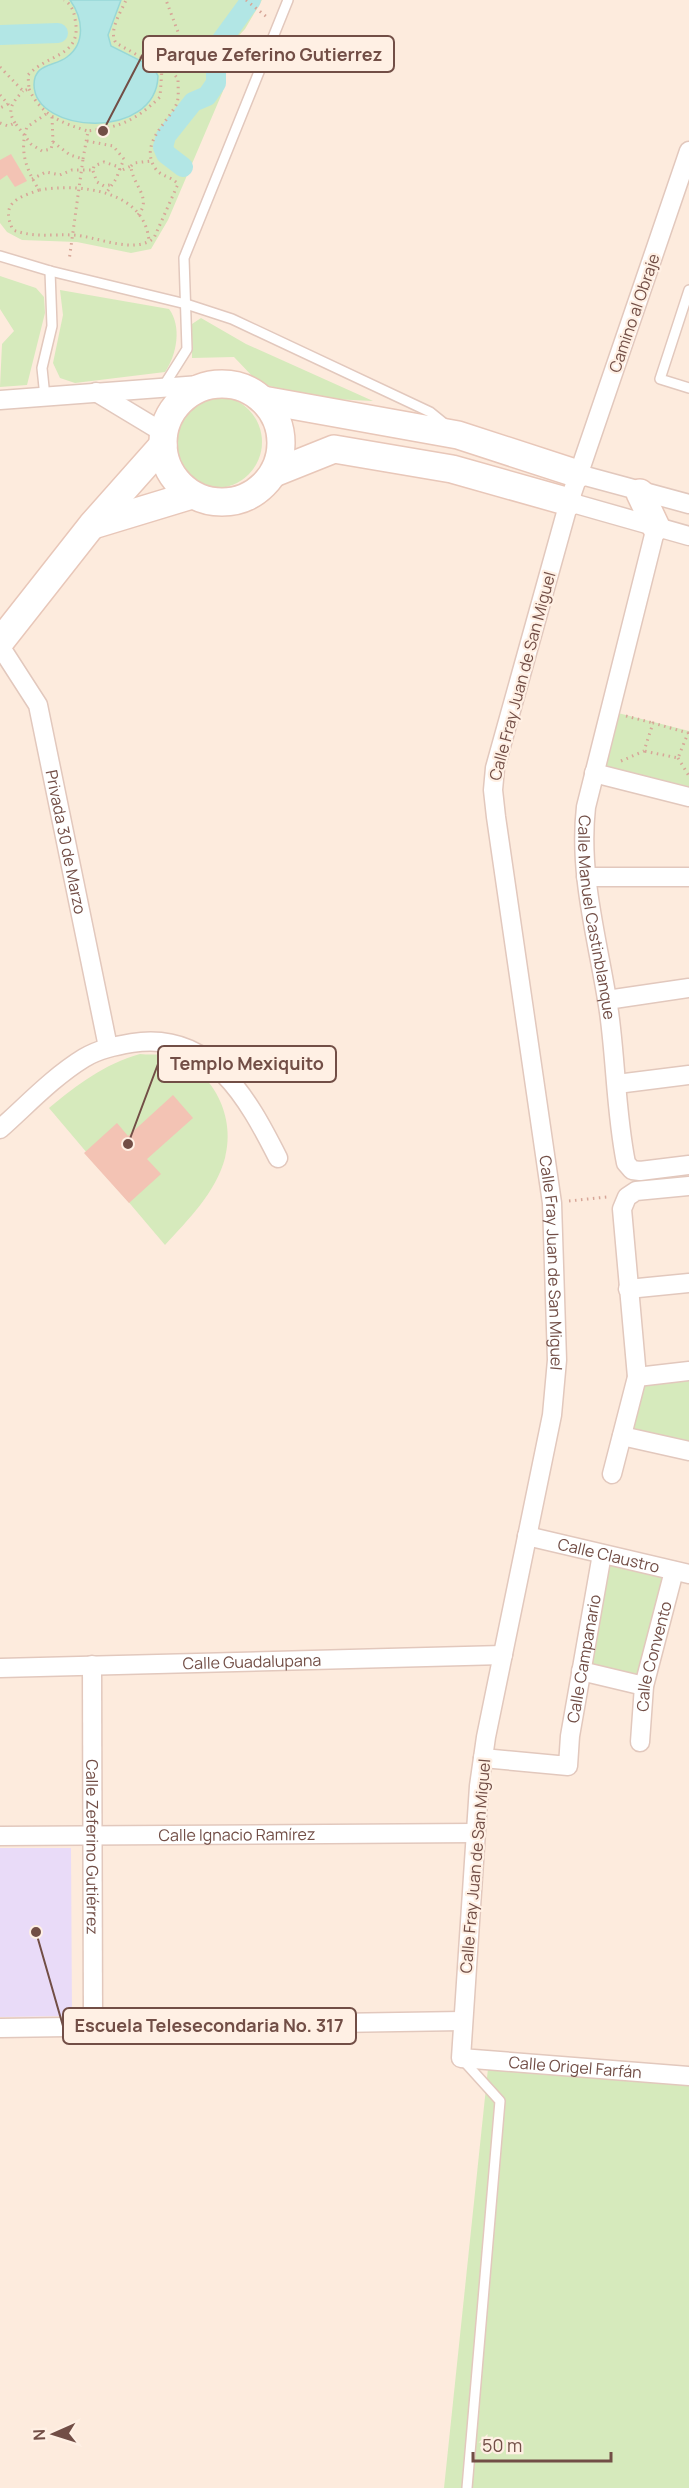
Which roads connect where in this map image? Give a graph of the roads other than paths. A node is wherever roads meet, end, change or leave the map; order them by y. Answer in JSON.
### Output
{"nodes":[{"id":1,"x":288,"y":0,"type":"edge"},
{"id":2,"x":689,"y":151,"type":"edge"},
{"id":3,"x":0,"y":256,"type":"edge"},
{"id":4,"x":50,"y":271,"type":"junction"},
{"id":5,"x":689,"y":290,"type":"edge"},
{"id":6,"x":186,"y":304,"type":"junction"},
{"id":7,"x":213,"y":384,"type":"junction"},
{"id":8,"x":163,"y":387,"type":"junction"},
{"id":9,"x":689,"y":388,"type":"edge"},
{"id":10,"x":96,"y":393,"type":"junction"},
{"id":11,"x":45,"y":397,"type":"junction"},
{"id":12,"x":0,"y":400,"type":"edge"},
{"id":13,"x":263,"y":400,"type":"junction"},
{"id":14,"x":458,"y":435,"type":"junction"},
{"id":15,"x":163,"y":439,"type":"junction"},
{"id":16,"x":452,"y":469,"type":"junction"},
{"id":17,"x":274,"y":473,"type":"junction"},
{"id":18,"x":578,"y":474,"type":"junction"},
{"id":19,"x":640,"y":493,"type":"junction"},
{"id":20,"x":192,"y":495,"type":"junction"},
{"id":21,"x":569,"y":502,"type":"junction"},
{"id":22,"x":689,"y":504,"type":"edge"},
{"id":23,"x":92,"y":525,"type":"junction"},
{"id":24,"x":656,"y":527,"type":"junction"},
{"id":25,"x":689,"y":536,"type":"edge"},
{"id":26,"x":0,"y":644,"type":"edge"},
{"id":27,"x":594,"y":773,"type":"junction"},
{"id":28,"x":689,"y":796,"type":"edge"},
{"id":29,"x":586,"y":877,"type":"junction"},
{"id":30,"x":689,"y":877,"type":"edge"},
{"id":31,"x":689,"y":988,"type":"edge"},
{"id":32,"x":607,"y":1000,"type":"junction"},
{"id":33,"x":108,"y":1047,"type":"junction"},
{"id":34,"x":689,"y":1075,"type":"edge"},
{"id":35,"x":616,"y":1084,"type":"junction"},
{"id":36,"x":0,"y":1129,"type":"edge"},
{"id":37,"x":278,"y":1158,"type":"dead end"},
{"id":38,"x":689,"y":1165,"type":"edge"},
{"id":39,"x":689,"y":1186,"type":"edge"},
{"id":40,"x":689,"y":1283,"type":"edge"},
{"id":41,"x":628,"y":1289,"type":"junction"},
{"id":42,"x":689,"y":1371,"type":"edge"},
{"id":43,"x":637,"y":1377,"type":"junction"},
{"id":44,"x":622,"y":1436,"type":"junction"},
{"id":45,"x":689,"y":1451,"type":"edge"},
{"id":46,"x":612,"y":1474,"type":"dead end"},
{"id":47,"x":527,"y":1536,"type":"junction"},
{"id":48,"x":602,"y":1554,"type":"junction"},
{"id":49,"x":682,"y":1572,"type":"edge"},
{"id":50,"x":503,"y":1654,"type":"junction"},
{"id":51,"x":92,"y":1665,"type":"junction"},
{"id":52,"x":0,"y":1668,"type":"edge"},
{"id":53,"x":581,"y":1671,"type":"junction"},
{"id":54,"x":644,"y":1686,"type":"junction"},
{"id":55,"x":640,"y":1742,"type":"dead end"},
{"id":56,"x":483,"y":1758,"type":"junction"},
{"id":57,"x":475,"y":1833,"type":"junction"},
{"id":58,"x":92,"y":1835,"type":"junction"},
{"id":59,"x":0,"y":1836,"type":"edge"},
{"id":60,"x":463,"y":2021,"type":"junction"},
{"id":61,"x":93,"y":2027,"type":"junction"},
{"id":62,"x":0,"y":2028,"type":"edge"},
{"id":63,"x":461,"y":2058,"type":"junction"},
{"id":64,"x":689,"y":2076,"type":"edge"},
{"id":65,"x":467,"y":2488,"type":"edge"}],
"edges":[{"from":1,"to":6,"type":"lane"},
{"from":2,"to":18,"type":"street","name":"Camino al Obraje"},
{"from":3,"to":4,"type":"lane"},
{"from":4,"to":6,"type":"lane"},
{"from":4,"to":11,"type":"lane"},
{"from":5,"to":9,"type":"lane"},
{"from":6,"to":8,"type":"lane"},
{"from":6,"to":14,"type":"lane"},
{"from":7,"to":8,"type":"street"},
{"from":7,"to":13,"type":"main road"},
{"from":7,"to":15,"type":"main road"},
{"from":8,"to":10,"type":"street"},
{"from":10,"to":11,"type":"street"},
{"from":10,"to":15,"type":"street"},
{"from":11,"to":12,"type":"street"},
{"from":13,"to":14,"type":"main road"},
{"from":13,"to":17,"type":"main road"},
{"from":14,"to":18,"type":"main road"},
{"from":15,"to":20,"type":"main road"},
{"from":15,"to":23,"type":"main road"},
{"from":16,"to":17,"type":"main road"},
{"from":16,"to":18,"type":"main road"},
{"from":16,"to":21,"type":"main road"},
{"from":17,"to":20,"type":"main road"},
{"from":18,"to":19,"type":"street"},
{"from":18,"to":21,"type":"street","name":"Calle Fray Juan de San Miguel"},
{"from":19,"to":22,"type":"street"},
{"from":19,"to":24,"type":"main road"},
{"from":20,"to":23,"type":"main road"},
{"from":21,"to":24,"type":"street"},
{"from":21,"to":47,"type":"street","name":"Calle Fray Juan de San Miguel"},
{"from":23,"to":26,"type":"main road"},
{"from":24,"to":25,"type":"street"},
{"from":24,"to":27,"type":"street","name":"Calle Manuel Castinblanque"},
{"from":26,"to":33,"type":"street","name":"Privada 30 de Marzo"},
{"from":27,"to":28,"type":"street"},
{"from":27,"to":29,"type":"street","name":"Calle Manuel Castinblanque"},
{"from":29,"to":30,"type":"street"},
{"from":29,"to":32,"type":"street","name":"Calle Manuel Castinblanque"},
{"from":31,"to":32,"type":"street"},
{"from":32,"to":35,"type":"street","name":"Calle Manuel Castinblanque"},
{"from":33,"to":36,"type":"street"},
{"from":33,"to":37,"type":"street"},
{"from":34,"to":35,"type":"street"},
{"from":35,"to":38,"type":"street","name":"Calle Manuel Castinblanque"},
{"from":39,"to":41,"type":"street"},
{"from":40,"to":41,"type":"street"},
{"from":41,"to":43,"type":"street"},
{"from":42,"to":43,"type":"street"},
{"from":43,"to":44,"type":"street"},
{"from":44,"to":45,"type":"street"},
{"from":44,"to":46,"type":"street"},
{"from":47,"to":48,"type":"street","name":"Calle Claustro"},
{"from":47,"to":50,"type":"street","name":"Calle Fray Juan de San Miguel"},
{"from":48,"to":49,"type":"street","name":"Calle Claustro"},
{"from":48,"to":53,"type":"street","name":"Calle Campanario"},
{"from":49,"to":54,"type":"street","name":"Calle Convento"},
{"from":50,"to":51,"type":"street","name":"Calle Guadalupana"},
{"from":50,"to":56,"type":"street","name":"Calle Fray Juan de San Miguel"},
{"from":51,"to":52,"type":"street","name":"Calle Guadalupana"},
{"from":51,"to":58,"type":"street","name":"Calle Zeferino Gutiérrez"},
{"from":53,"to":54,"type":"street"},
{"from":53,"to":56,"type":"street","name":"Calle Campanario"},
{"from":54,"to":55,"type":"street","name":"Calle Convento"},
{"from":56,"to":57,"type":"street","name":"Calle Fray Juan de San Miguel"},
{"from":57,"to":58,"type":"street","name":"Calle Ignacio Ramírez"},
{"from":57,"to":60,"type":"street","name":"Calle Fray Juan de San Miguel"},
{"from":58,"to":59,"type":"street","name":"Calle Ignacio Ramírez"},
{"from":58,"to":61,"type":"street","name":"Calle Zeferino Gutiérrez"},
{"from":60,"to":61,"type":"street"},
{"from":60,"to":63,"type":"street","name":"Calle Fray Juan de San Miguel"},
{"from":61,"to":62,"type":"street"},
{"from":63,"to":64,"type":"street","name":"Calle Origel Farfán"},
{"from":63,"to":65,"type":"lane"}]}
